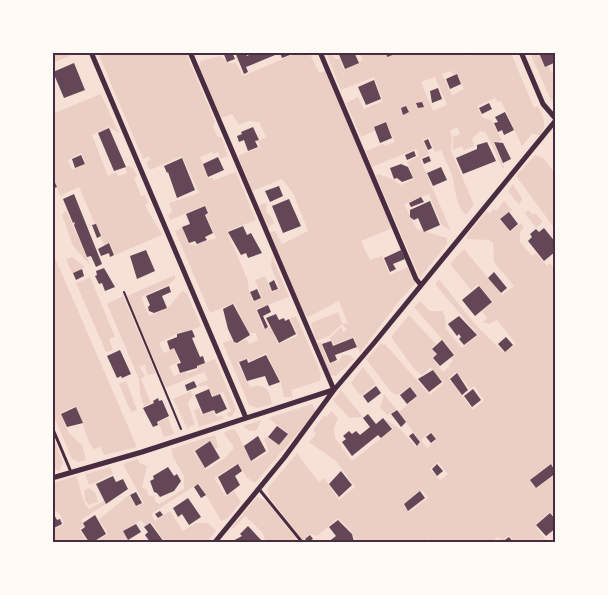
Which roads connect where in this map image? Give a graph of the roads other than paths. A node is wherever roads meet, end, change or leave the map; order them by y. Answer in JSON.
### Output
{"nodes":[{"id":1,"x":91,"y":52,"type":"edge"},
{"id":2,"x":190,"y":52,"type":"edge"},
{"id":3,"x":320,"y":52,"type":"edge"},
{"id":4,"x":521,"y":52,"type":"edge"},
{"id":5,"x":556,"y":120,"type":"edge"},
{"id":6,"x":421,"y":285,"type":"junction"},
{"id":7,"x":334,"y":390,"type":"junction"},
{"id":8,"x":246,"y":418,"type":"junction"},
{"id":9,"x":52,"y":428,"type":"edge"},
{"id":10,"x":72,"y":472,"type":"junction"},
{"id":11,"x":52,"y":478,"type":"edge"},
{"id":12,"x":259,"y":489,"type":"junction"},
{"id":13,"x":215,"y":542,"type":"edge"},
{"id":14,"x":302,"y":542,"type":"edge"}],
"edges":[{"from":1,"to":8,"type":"street"},
{"from":2,"to":7,"type":"street"},
{"from":3,"to":6,"type":"street"},
{"from":4,"to":5,"type":"street"},
{"from":5,"to":6,"type":"street"},
{"from":6,"to":7,"type":"street"},
{"from":7,"to":8,"type":"street"},
{"from":7,"to":12,"type":"street"},
{"from":8,"to":10,"type":"street"},
{"from":9,"to":10,"type":"lane"},
{"from":10,"to":11,"type":"street"},
{"from":12,"to":13,"type":"street"},
{"from":12,"to":14,"type":"lane"}]}
